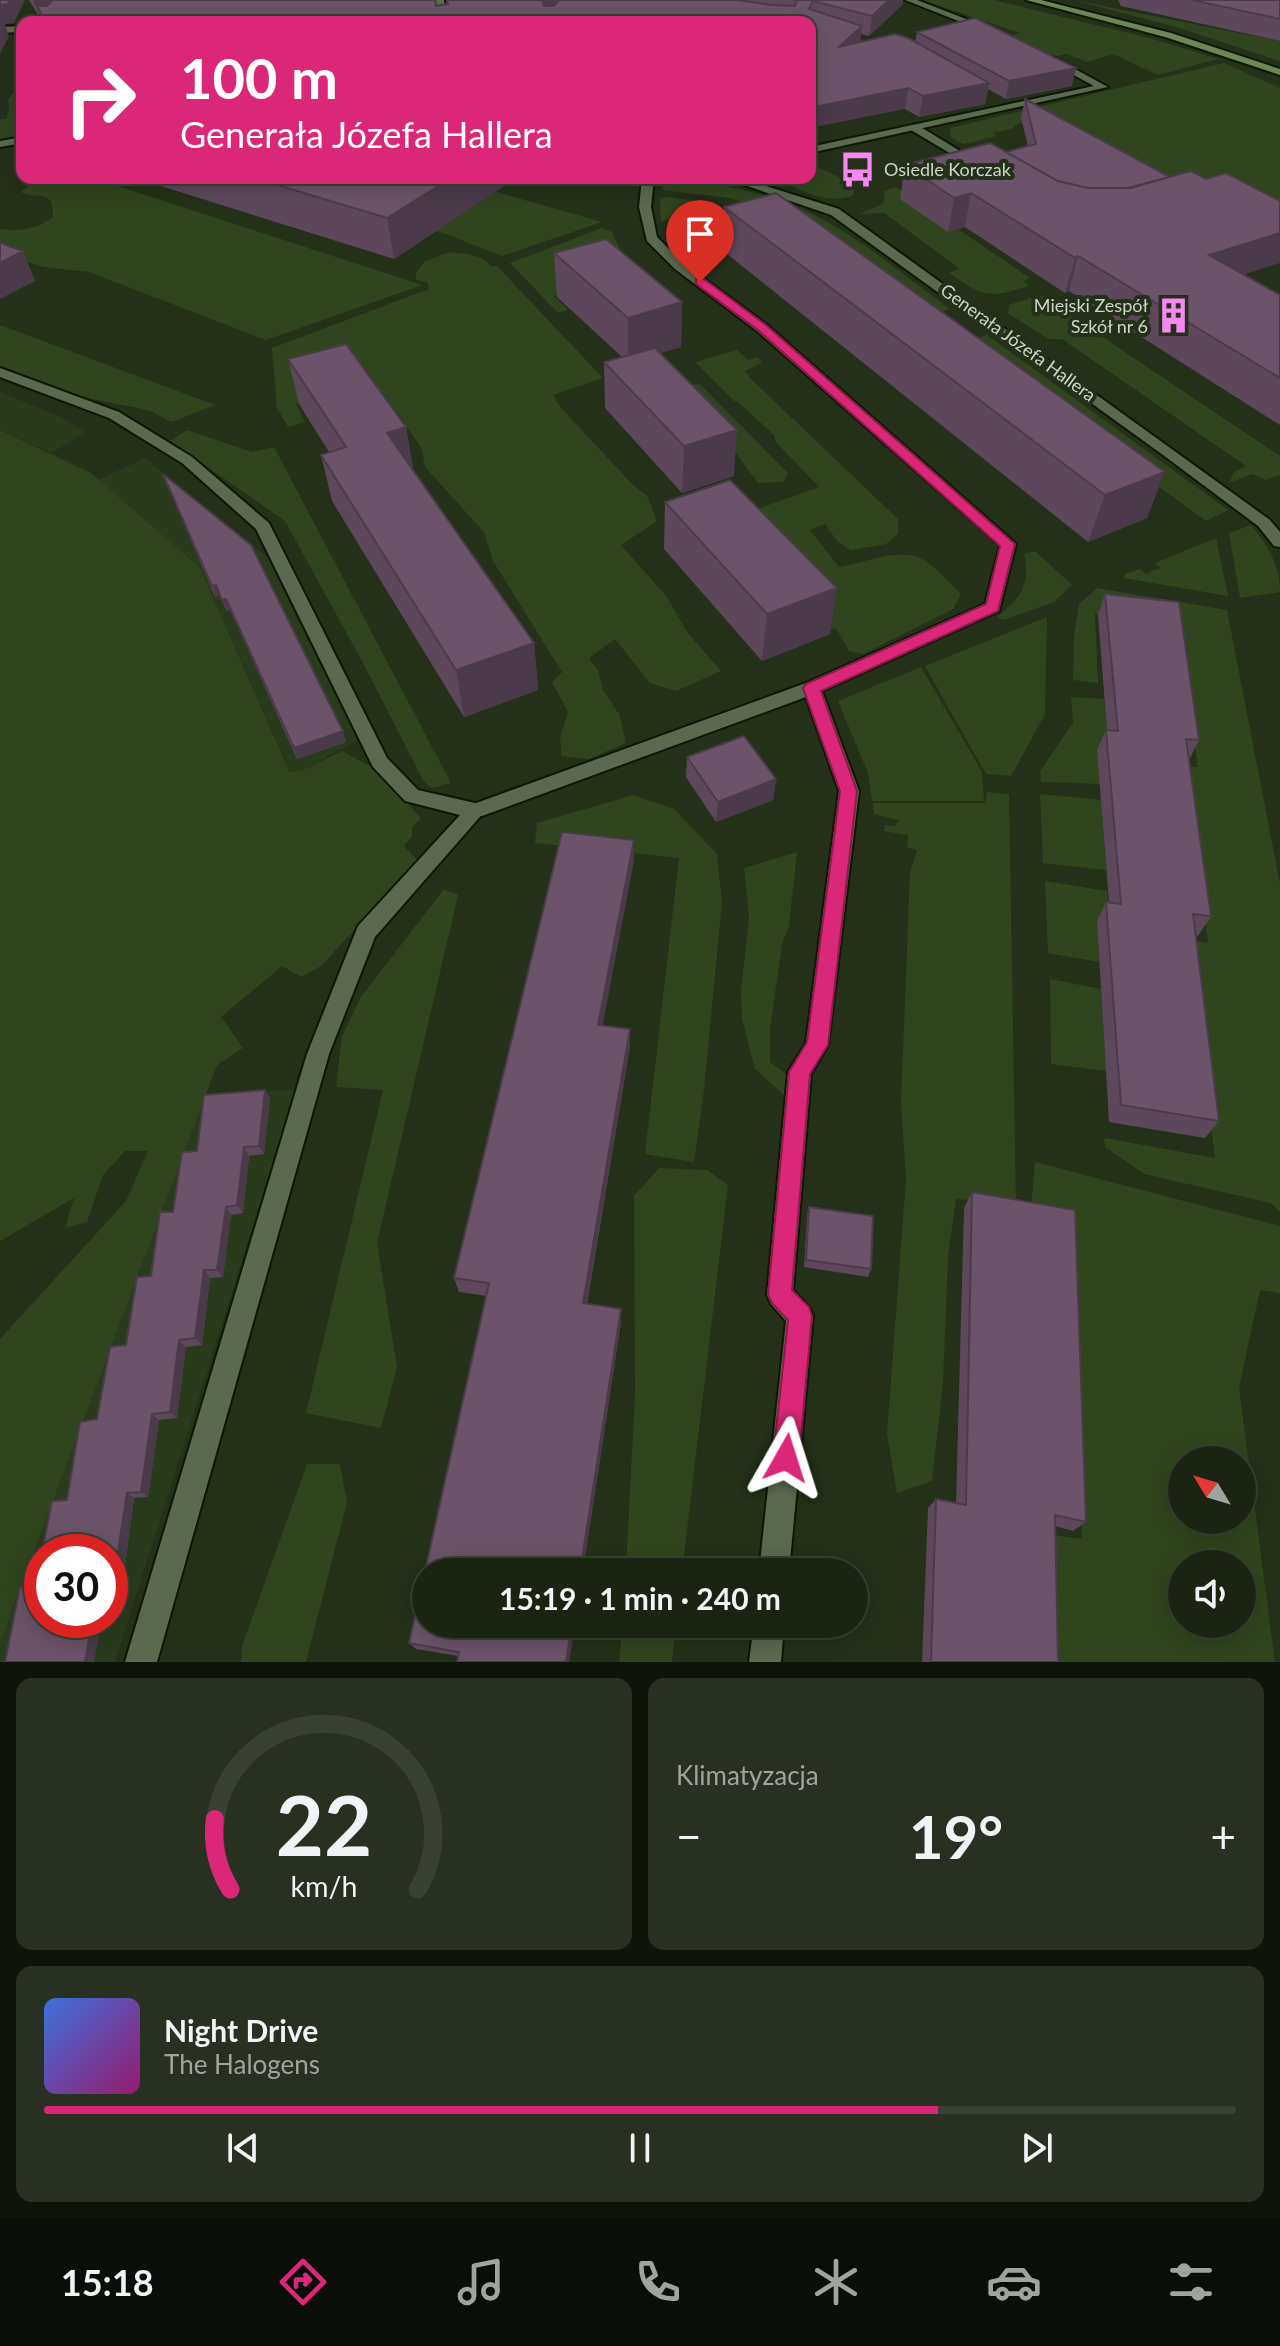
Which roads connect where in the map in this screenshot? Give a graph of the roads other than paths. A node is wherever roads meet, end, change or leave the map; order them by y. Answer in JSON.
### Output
{"nodes":[{"id":1,"x":909,"y":0,"type":"edge"},
{"id":2,"x":1030,"y":0,"type":"edge"},
{"id":3,"x":1004,"y":36,"type":"edge"},
{"id":4,"x":1046,"y":57,"type":"edge"},
{"id":5,"x":1280,"y":72,"type":"edge"},
{"id":6,"x":985,"y":95,"type":"edge"},
{"id":7,"x":1011,"y":110,"type":"junction"},
{"id":8,"x":915,"y":128,"type":"junction"},
{"id":9,"x":816,"y":149,"type":"edge"},
{"id":10,"x":990,"y":172,"type":"edge"},
{"id":11,"x":648,"y":184,"type":"edge"},
{"id":12,"x":750,"y":184,"type":"edge"},
{"id":13,"x":0,"y":372,"type":"edge"},
{"id":14,"x":1280,"y":542,"type":"edge"},
{"id":15,"x":812,"y":688,"type":"junction"},
{"id":16,"x":475,"y":811,"type":"junction"},
{"id":17,"x":775,"y":1558,"type":"edge"},
{"id":18,"x":768,"y":1638,"type":"edge"},
{"id":19,"x":141,"y":1662,"type":"edge"},
{"id":20,"x":765,"y":1662,"type":"edge"}],
"edges":[{"from":1,"to":3,"type":"street"},
{"from":2,"to":5,"type":"street"},
{"from":4,"to":7,"type":"street"},
{"from":6,"to":7,"type":"street"},
{"from":7,"to":8,"type":"street"},
{"from":8,"to":9,"type":"street"},
{"from":8,"to":10,"type":"street"},
{"from":11,"to":15,"type":"street"},
{"from":12,"to":14,"type":"street","name":"Generała Józefa Hallera"},
{"from":13,"to":16,"type":"street"},
{"from":15,"to":16,"type":"street"},
{"from":15,"to":17,"type":"street"},
{"from":16,"to":19,"type":"street"},
{"from":18,"to":20,"type":"street"}]}
